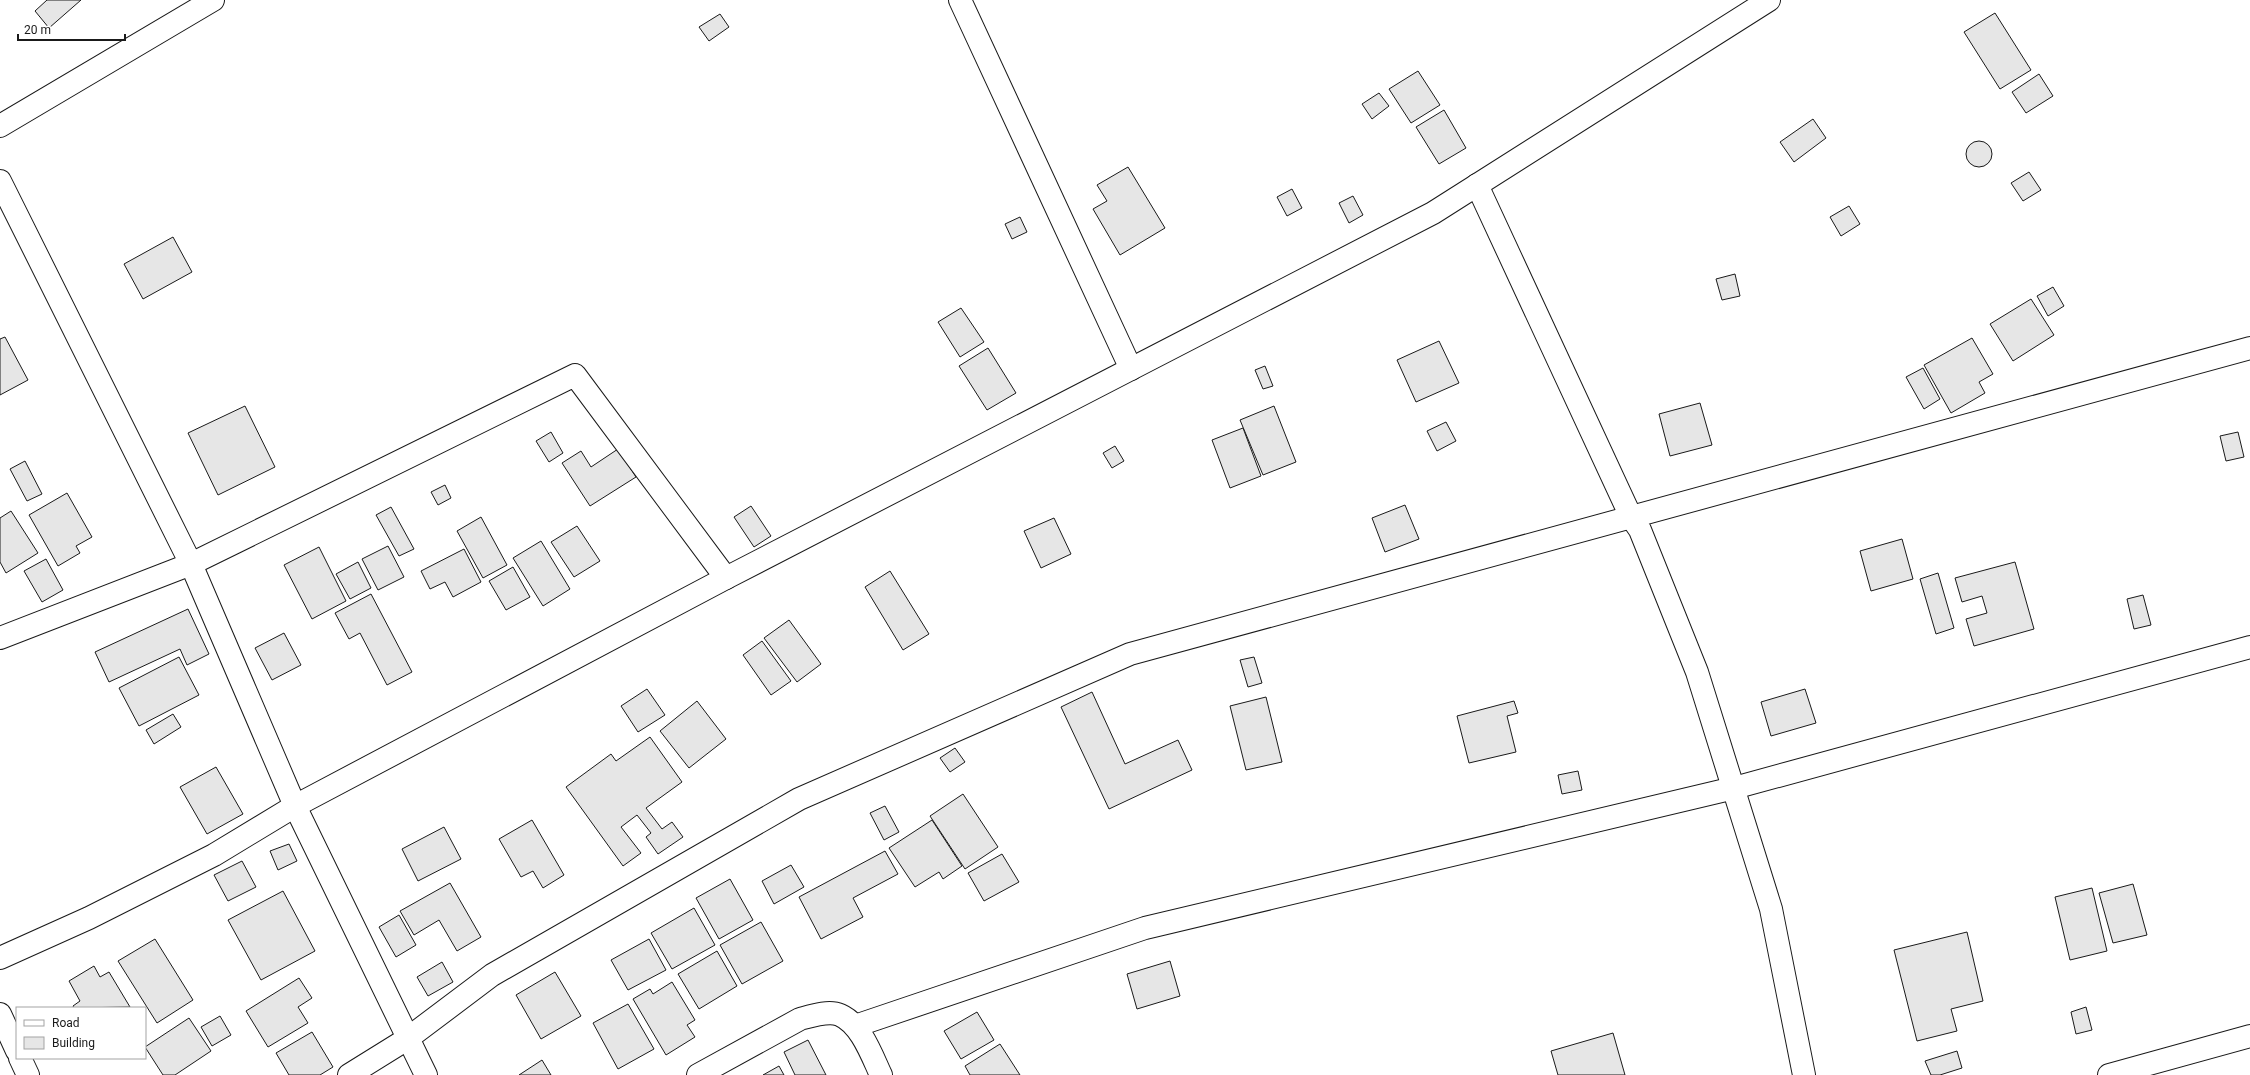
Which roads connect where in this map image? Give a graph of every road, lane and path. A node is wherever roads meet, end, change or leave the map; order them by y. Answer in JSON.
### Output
{"nodes":[{"id":1,"x":213,"y":0,"type":"edge"},
{"id":2,"x":960,"y":0,"type":"edge"},
{"id":3,"x":1769,"y":0,"type":"edge"},
{"id":4,"x":0,"y":126,"type":"edge"},
{"id":5,"x":0,"y":181,"type":"edge"},
{"id":6,"x":1477,"y":185,"type":"junction"},
{"id":7,"x":2250,"y":348,"type":"edge"},
{"id":8,"x":1131,"y":369,"type":"junction"},
{"id":9,"x":1631,"y":517,"type":"junction"},
{"id":10,"x":191,"y":564,"type":"junction"},
{"id":11,"x":726,"y":578,"type":"junction"},
{"id":12,"x":0,"y":638,"type":"edge"},
{"id":13,"x":2250,"y":647,"type":"edge"},
{"id":14,"x":1734,"y":788,"type":"junction"},
{"id":15,"x":295,"y":806,"type":"junction"},
{"id":16,"x":0,"y":958,"type":"edge"},
{"id":17,"x":0,"y":1014,"type":"edge"},
{"id":18,"x":855,"y":1026,"type":"junction"},
{"id":19,"x":2250,"y":1036,"type":"edge"},
{"id":20,"x":407,"y":1039,"type":"junction"},
{"id":21,"x":16,"y":1049,"type":"edge"},
{"id":22,"x":20,"y":1059,"type":"edge"},
{"id":23,"x":28,"y":1075,"type":"edge"},
{"id":24,"x":349,"y":1075,"type":"edge"},
{"id":25,"x":426,"y":1075,"type":"edge"},
{"id":26,"x":698,"y":1075,"type":"edge"},
{"id":27,"x":881,"y":1075,"type":"edge"},
{"id":28,"x":1804,"y":1075,"type":"edge"},
{"id":29,"x":2109,"y":1075,"type":"edge"}],
"edges":[{"from":1,"to":4,"type":"street"},
{"from":2,"to":8,"type":"street"},
{"from":3,"to":6,"type":"street"},
{"from":5,"to":10,"type":"street"},
{"from":6,"to":8,"type":"street"},
{"from":6,"to":9,"type":"street"},
{"from":7,"to":9,"type":"street"},
{"from":8,"to":11,"type":"street"},
{"from":9,"to":14,"type":"street"},
{"from":9,"to":20,"type":"street"},
{"from":10,"to":11,"type":"street"},
{"from":10,"to":12,"type":"street"},
{"from":10,"to":15,"type":"street"},
{"from":11,"to":15,"type":"street"},
{"from":13,"to":14,"type":"street"},
{"from":14,"to":18,"type":"street"},
{"from":14,"to":28,"type":"street"},
{"from":15,"to":16,"type":"street"},
{"from":15,"to":20,"type":"street"},
{"from":17,"to":21,"type":"street"},
{"from":18,"to":26,"type":"street"},
{"from":18,"to":27,"type":"street"},
{"from":19,"to":29,"type":"street"},
{"from":20,"to":24,"type":"street"},
{"from":20,"to":25,"type":"street"},
{"from":22,"to":23,"type":"street"}]}
